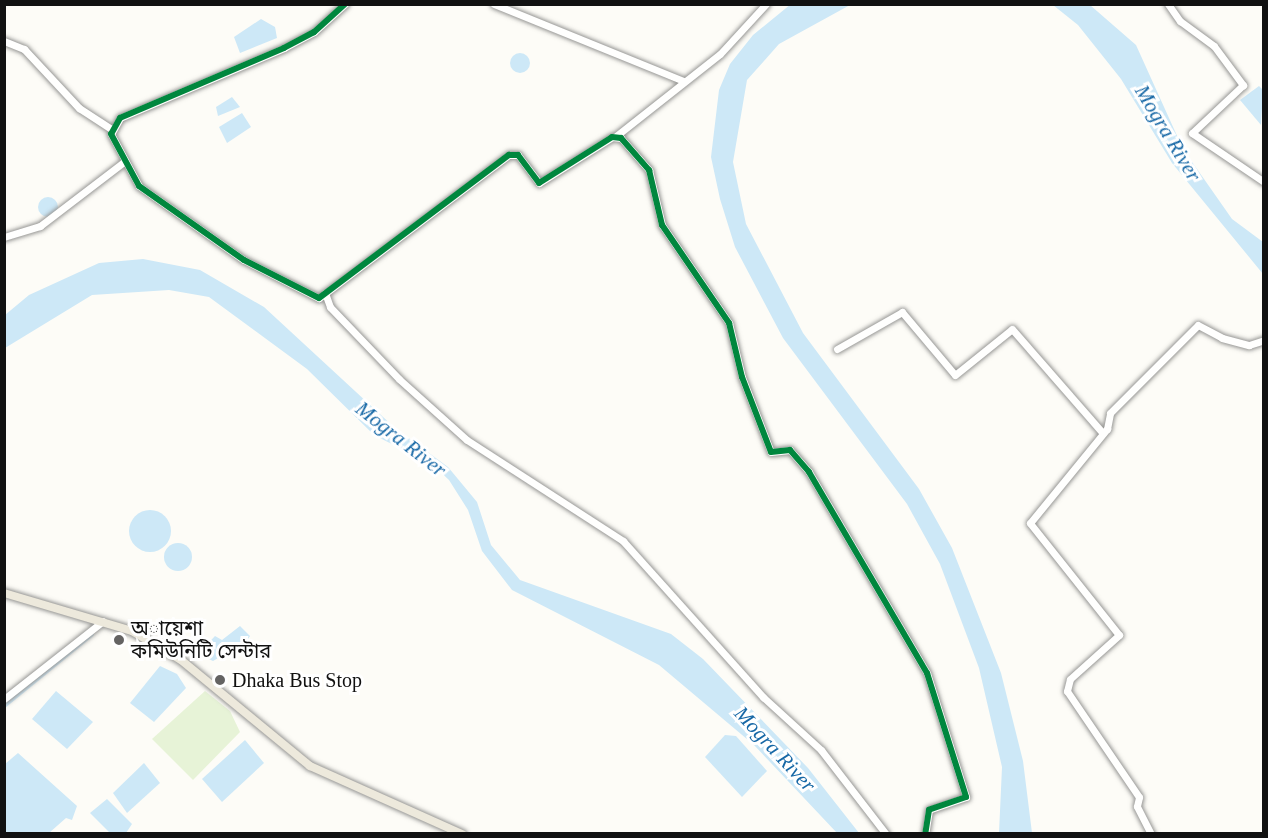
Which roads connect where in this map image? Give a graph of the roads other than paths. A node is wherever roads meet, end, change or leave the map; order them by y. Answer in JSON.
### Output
{"nodes":[{"id":1,"x":345,"y":4,"type":"edge"},
{"id":2,"x":495,"y":4,"type":"edge"},
{"id":3,"x":765,"y":4,"type":"edge"},
{"id":4,"x":1168,"y":4,"type":"edge"},
{"id":5,"x":4,"y":41,"type":"edge"},
{"id":6,"x":684,"y":81,"type":"junction"},
{"id":7,"x":111,"y":129,"type":"junction"},
{"id":8,"x":616,"y":136,"type":"junction"},
{"id":9,"x":125,"y":160,"type":"junction"},
{"id":10,"x":1263,"y":182,"type":"edge"},
{"id":11,"x":4,"y":237,"type":"edge"},
{"id":12,"x":325,"y":293,"type":"junction"},
{"id":13,"x":1263,"y":340,"type":"edge"},
{"id":14,"x":837,"y":349,"type":"dead end"},
{"id":15,"x":1102,"y":432,"type":"junction"},
{"id":16,"x":4,"y":593,"type":"edge"},
{"id":17,"x":103,"y":621,"type":"junction"},
{"id":18,"x":4,"y":699,"type":"edge"},
{"id":19,"x":462,"y":834,"type":"edge"},
{"id":20,"x":886,"y":834,"type":"edge"},
{"id":21,"x":925,"y":834,"type":"edge"},
{"id":22,"x":1151,"y":834,"type":"edge"}],
"edges":[{"from":1,"to":7,"type":"street"},
{"from":2,"to":6,"type":"street"},
{"from":3,"to":6,"type":"street"},
{"from":4,"to":10,"type":"street"},
{"from":5,"to":7,"type":"street"},
{"from":6,"to":8,"type":"street"},
{"from":7,"to":9,"type":"street"},
{"from":8,"to":12,"type":"street"},
{"from":8,"to":21,"type":"street"},
{"from":9,"to":11,"type":"street"},
{"from":9,"to":12,"type":"street"},
{"from":12,"to":20,"type":"street"},
{"from":13,"to":15,"type":"street"},
{"from":14,"to":15,"type":"street"},
{"from":15,"to":22,"type":"street"},
{"from":16,"to":17,"type":"main road"},
{"from":17,"to":18,"type":"street"},
{"from":17,"to":19,"type":"main road"}]}
